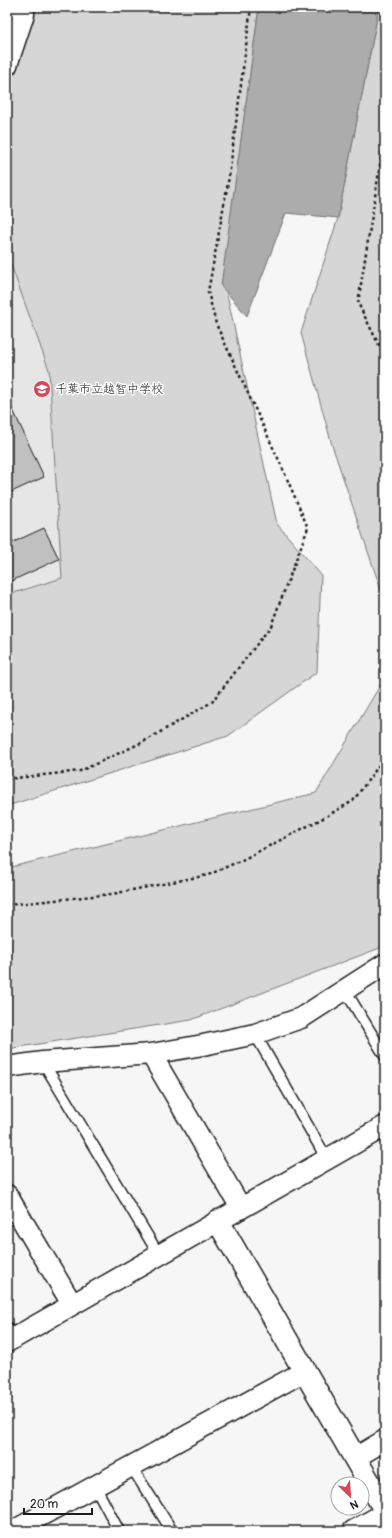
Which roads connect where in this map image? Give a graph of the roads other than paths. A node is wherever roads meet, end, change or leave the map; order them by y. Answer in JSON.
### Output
{"nodes":[{"id":1,"x":15,"y":7,"type":"edge"},
{"id":2,"x":7,"y":65,"type":"edge"},
{"id":3,"x":385,"y":964,"type":"edge"},
{"id":4,"x":345,"y":990,"type":"junction"},
{"id":5,"x":255,"y":1034,"type":"junction"},
{"id":6,"x":151,"y":1054,"type":"junction"},
{"id":7,"x":385,"y":1056,"type":"edge"},
{"id":8,"x":44,"y":1062,"type":"junction"},
{"id":9,"x":7,"y":1067,"type":"edge"},
{"id":10,"x":385,"y":1126,"type":"edge"},
{"id":11,"x":327,"y":1159,"type":"junction"},
{"id":12,"x":7,"y":1195,"type":"edge"},
{"id":13,"x":241,"y":1208,"type":"junction"},
{"id":14,"x":218,"y":1221,"type":"junction"},
{"id":15,"x":159,"y":1255,"type":"junction"},
{"id":16,"x":72,"y":1304,"type":"junction"},
{"id":17,"x":9,"y":1336,"type":"edge"},
{"id":18,"x":305,"y":1371,"type":"junction"},
{"id":19,"x":385,"y":1440,"type":"edge"},
{"id":20,"x":355,"y":1458,"type":"junction"},
{"id":21,"x":131,"y":1466,"type":"junction"},
{"id":22,"x":95,"y":1486,"type":"junction"},
{"id":23,"x":385,"y":1512,"type":"edge"},
{"id":24,"x":13,"y":1531,"type":"edge"},
{"id":25,"x":119,"y":1531,"type":"edge"},
{"id":26,"x":172,"y":1531,"type":"edge"},
{"id":27,"x":353,"y":1531,"type":"edge"}],
"edges":[{"from":1,"to":2,"type":"street"},
{"from":3,"to":4,"type":"street"},
{"from":4,"to":5,"type":"street"},
{"from":4,"to":7,"type":"lane"},
{"from":5,"to":6,"type":"street"},
{"from":5,"to":11,"type":"lane"},
{"from":6,"to":8,"type":"street"},
{"from":6,"to":13,"type":"street"},
{"from":8,"to":9,"type":"street"},
{"from":8,"to":15,"type":"lane"},
{"from":10,"to":11,"type":"street"},
{"from":11,"to":13,"type":"street"},
{"from":12,"to":16,"type":"street"},
{"from":13,"to":14,"type":"street"},
{"from":14,"to":15,"type":"street"},
{"from":14,"to":18,"type":"street"},
{"from":15,"to":16,"type":"street"},
{"from":16,"to":17,"type":"street"},
{"from":18,"to":20,"type":"street"},
{"from":18,"to":21,"type":"street"},
{"from":19,"to":20,"type":"street"},
{"from":20,"to":23,"type":"street"},
{"from":21,"to":22,"type":"street"},
{"from":21,"to":26,"type":"lane"},
{"from":22,"to":24,"type":"street"},
{"from":22,"to":25,"type":"lane"},
{"from":23,"to":27,"type":"street"}]}
